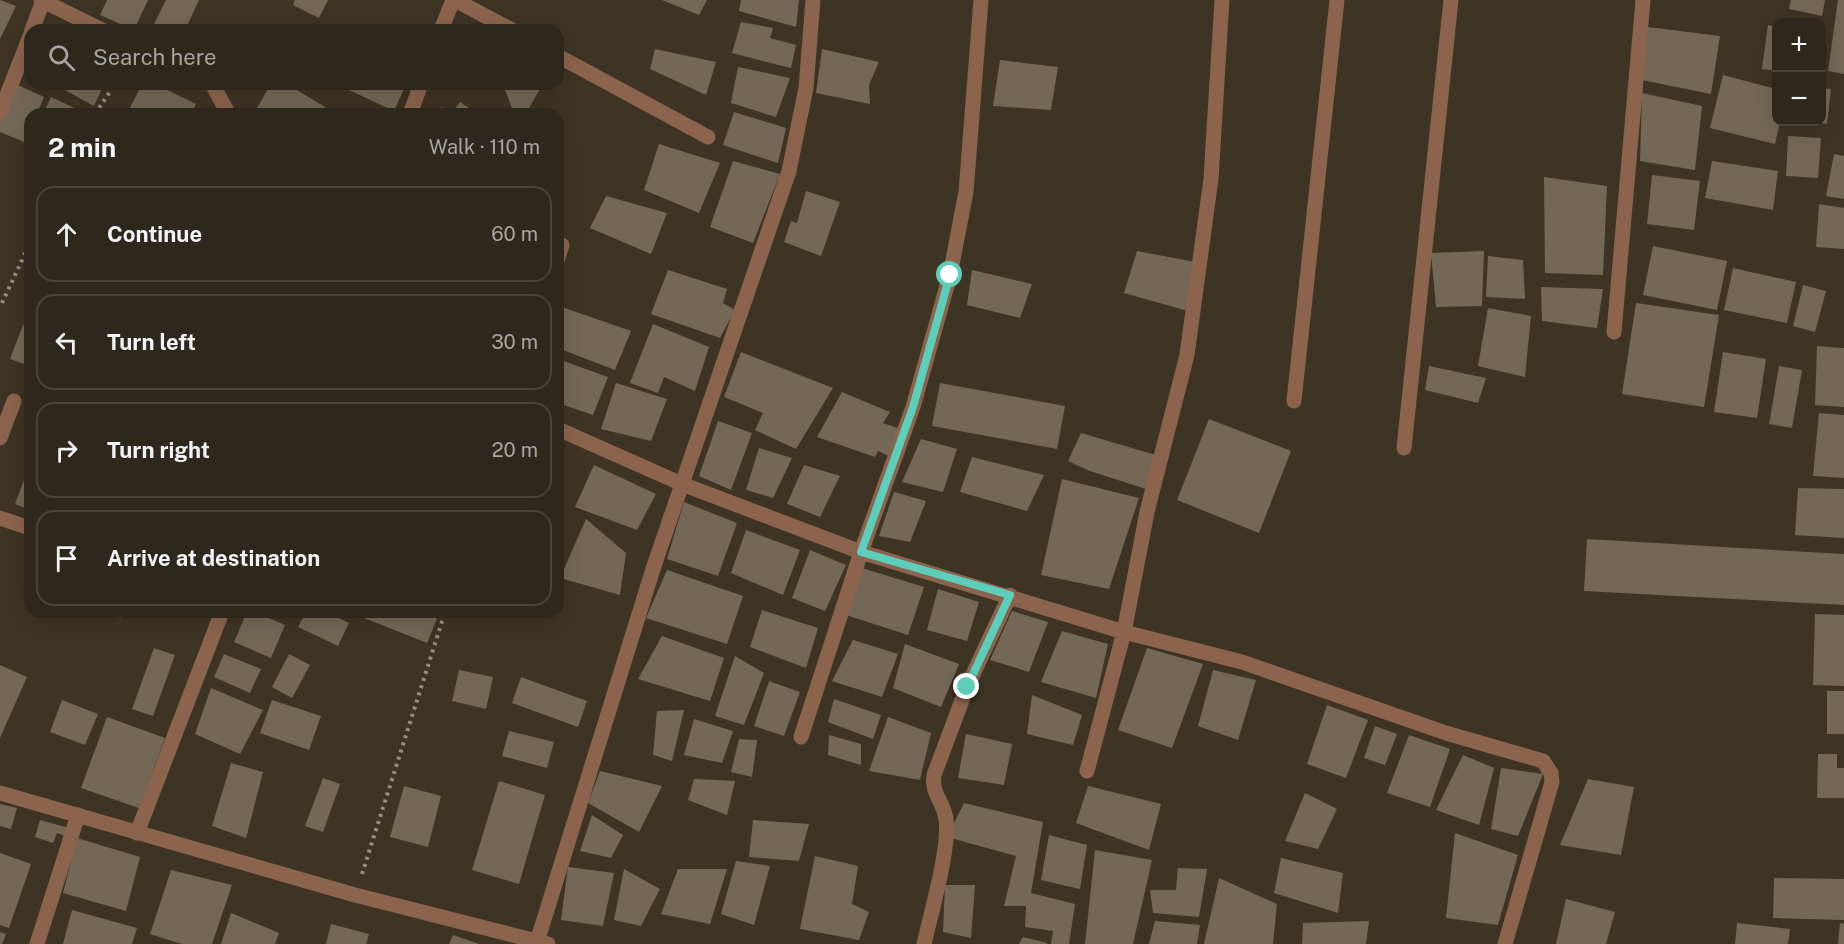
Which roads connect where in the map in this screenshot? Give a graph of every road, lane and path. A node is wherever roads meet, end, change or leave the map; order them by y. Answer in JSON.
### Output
{"nodes":[{"id":1,"x":454,"y":0,"type":"edge"},
{"id":2,"x":813,"y":0,"type":"edge"},
{"id":3,"x":981,"y":0,"type":"edge"},
{"id":4,"x":1222,"y":0,"type":"edge"},
{"id":5,"x":1337,"y":0,"type":"edge"},
{"id":6,"x":1451,"y":0,"type":"edge"},
{"id":7,"x":1643,"y":0,"type":"edge"},
{"id":8,"x":42,"y":1,"type":"edge"},
{"id":9,"x":34,"y":24,"type":"edge"},
{"id":10,"x":90,"y":24,"type":"edge"},
{"id":11,"x":444,"y":24,"type":"edge"},
{"id":12,"x":500,"y":24,"type":"edge"},
{"id":13,"x":24,"y":51,"type":"edge"},
{"id":14,"x":564,"y":59,"type":"edge"},
{"id":15,"x":111,"y":90,"type":"edge"},
{"id":16,"x":215,"y":90,"type":"edge"},
{"id":17,"x":419,"y":90,"type":"edge"},
{"id":18,"x":99,"y":108,"type":"edge"},
{"id":19,"x":225,"y":108,"type":"edge"},
{"id":20,"x":412,"y":108,"type":"edge"},
{"id":21,"x":0,"y":113,"type":"edge"},
{"id":22,"x":708,"y":137,"type":"dead end"},
{"id":23,"x":24,"y":256,"type":"edge"},
{"id":24,"x":2,"y":303,"type":"dead end"},
{"id":25,"x":1614,"y":332,"type":"dead end"},
{"id":26,"x":14,"y":401,"type":"dead end"},
{"id":27,"x":1294,"y":401,"type":"dead end"},
{"id":28,"x":564,"y":432,"type":"edge"},
{"id":29,"x":0,"y":438,"type":"edge"},
{"id":30,"x":1404,"y":448,"type":"dead end"},
{"id":31,"x":682,"y":484,"type":"junction"},
{"id":32,"x":0,"y":518,"type":"edge"},
{"id":33,"x":24,"y":526,"type":"edge"},
{"id":34,"x":861,"y":552,"type":"junction"},
{"id":35,"x":1010,"y":595,"type":"junction"},
{"id":36,"x":220,"y":618,"type":"edge"},
{"id":37,"x":443,"y":618,"type":"edge"},
{"id":38,"x":1124,"y":632,"type":"junction"},
{"id":39,"x":801,"y":737,"type":"dead end"},
{"id":40,"x":1087,"y":771,"type":"dead end"},
{"id":41,"x":0,"y":792,"type":"edge"},
{"id":42,"x":78,"y":815,"type":"junction"},
{"id":43,"x":137,"y":833,"type":"junction"},
{"id":44,"x":355,"y":895,"type":"junction"},
{"id":45,"x":542,"y":943,"type":"edge"},
{"id":46,"x":37,"y":944,"type":"edge"},
{"id":47,"x":924,"y":944,"type":"edge"},
{"id":48,"x":1505,"y":944,"type":"edge"}],
"edges":[{"from":1,"to":11,"type":"street"},
{"from":1,"to":12,"type":"street"},
{"from":2,"to":31,"type":"street"},
{"from":3,"to":34,"type":"street"},
{"from":4,"to":38,"type":"street"},
{"from":5,"to":27,"type":"street"},
{"from":6,"to":30,"type":"street"},
{"from":7,"to":25,"type":"street"},
{"from":8,"to":9,"type":"street"},
{"from":8,"to":10,"type":"street"},
{"from":13,"to":21,"type":"street"},
{"from":14,"to":22,"type":"street"},
{"from":15,"to":18,"type":"path"},
{"from":16,"to":19,"type":"street"},
{"from":17,"to":20,"type":"street"},
{"from":23,"to":24,"type":"path"},
{"from":26,"to":29,"type":"street"},
{"from":28,"to":31,"type":"street"},
{"from":31,"to":34,"type":"street"},
{"from":31,"to":45,"type":"street"},
{"from":32,"to":33,"type":"street"},
{"from":34,"to":35,"type":"street"},
{"from":34,"to":39,"type":"street"},
{"from":35,"to":38,"type":"street"},
{"from":35,"to":47,"type":"street"},
{"from":36,"to":43,"type":"street"},
{"from":37,"to":44,"type":"path"},
{"from":38,"to":40,"type":"street"},
{"from":38,"to":48,"type":"street"},
{"from":41,"to":42,"type":"street"},
{"from":42,"to":43,"type":"street"},
{"from":42,"to":46,"type":"street"},
{"from":43,"to":44,"type":"street"},
{"from":44,"to":45,"type":"street"}]}
